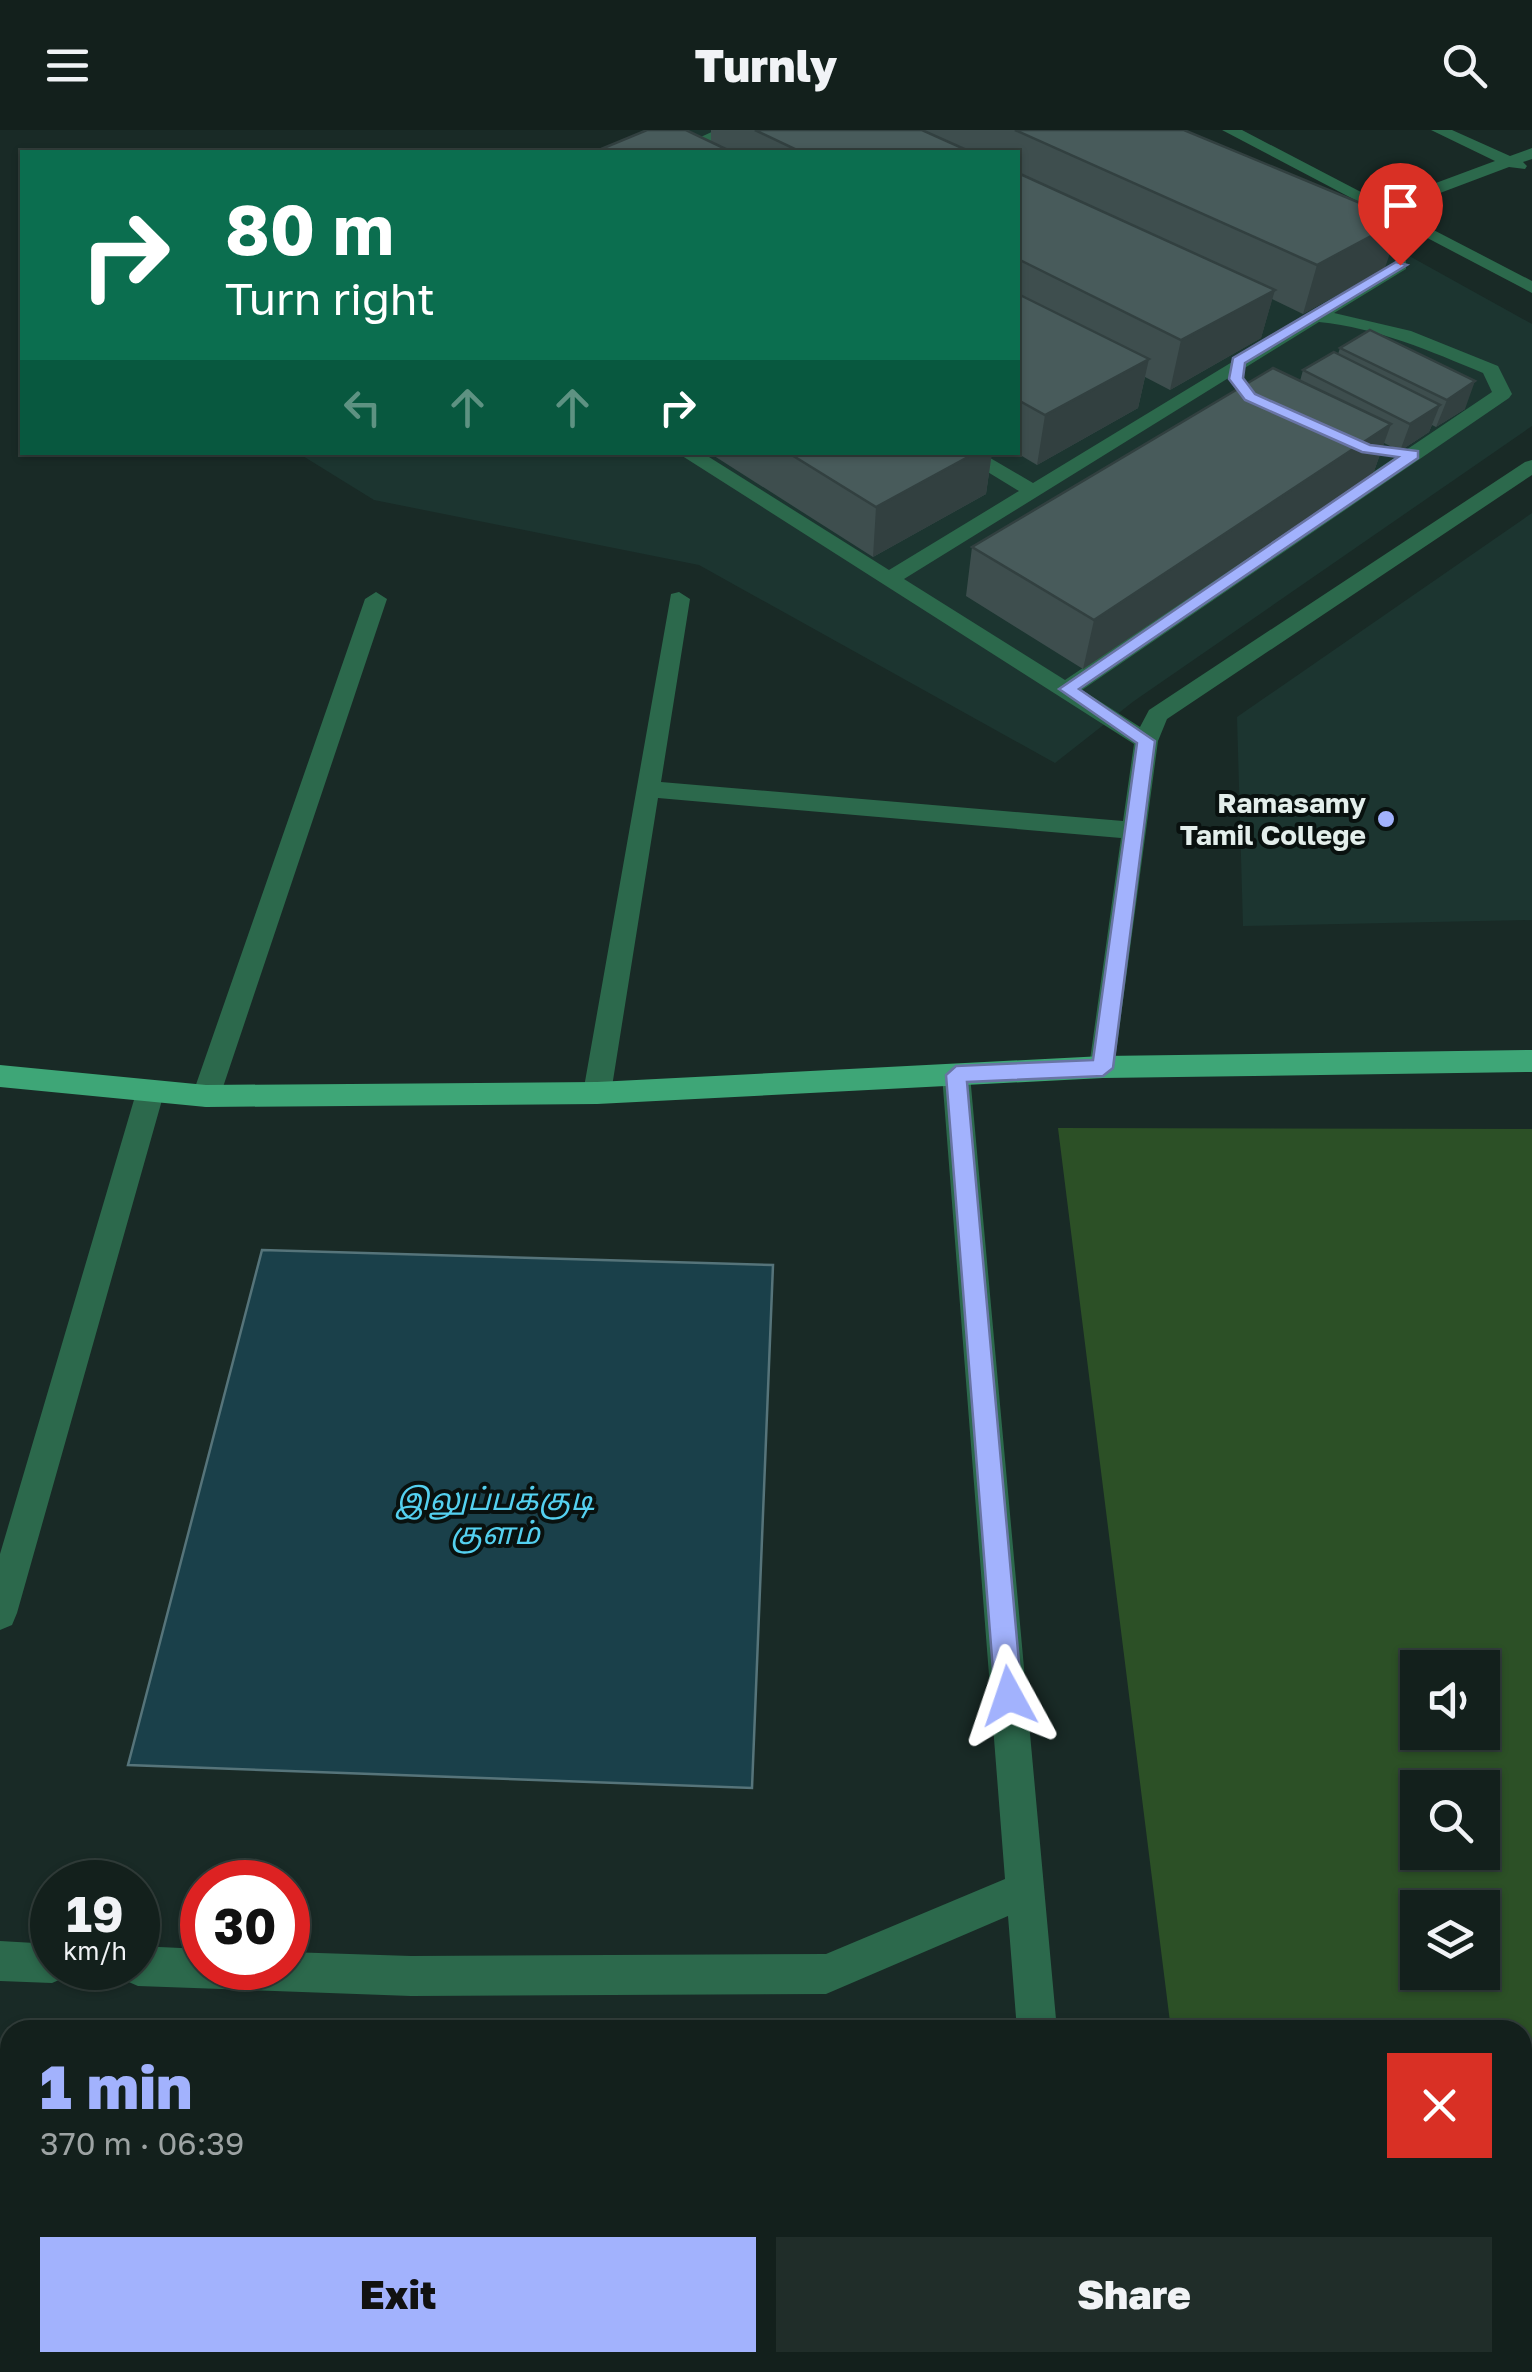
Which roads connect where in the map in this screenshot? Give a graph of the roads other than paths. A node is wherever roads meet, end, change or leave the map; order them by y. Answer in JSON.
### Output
{"nodes":[{"id":1,"x":730,"y":130,"type":"edge"},
{"id":2,"x":1230,"y":130,"type":"edge"},
{"id":3,"x":1440,"y":130,"type":"edge"},
{"id":4,"x":682,"y":150,"type":"edge"},
{"id":5,"x":1532,"y":153,"type":"edge"},
{"id":6,"x":1508,"y":161,"type":"junction"},
{"id":7,"x":1532,"y":172,"type":"edge"},
{"id":8,"x":1382,"y":210,"type":"junction"},
{"id":9,"x":1383,"y":258,"type":"edge"},
{"id":10,"x":1530,"y":285,"type":"edge"},
{"id":11,"x":1297,"y":321,"type":"junction"},
{"id":12,"x":1238,"y":361,"type":"junction"},
{"id":13,"x":1243,"y":388,"type":"edge"},
{"id":14,"x":1382,"y":451,"type":"edge"},
{"id":15,"x":1412,"y":454,"type":"junction"},
{"id":16,"x":691,"y":455,"type":"edge"},
{"id":17,"x":970,"y":455,"type":"edge"},
{"id":18,"x":1532,"y":466,"type":"edge"},
{"id":19,"x":1035,"y":492,"type":"junction"},
{"id":20,"x":888,"y":580,"type":"junction"},
{"id":21,"x":376,"y":599,"type":"dead end"},
{"id":22,"x":678,"y":600,"type":"dead end"},
{"id":23,"x":1068,"y":689,"type":"junction"},
{"id":24,"x":1146,"y":741,"type":"junction"},
{"id":25,"x":648,"y":790,"type":"junction"},
{"id":26,"x":1134,"y":831,"type":"junction"},
{"id":27,"x":1532,"y":1061,"type":"edge"},
{"id":28,"x":1103,"y":1068,"type":"junction"},
{"id":29,"x":956,"y":1075,"type":"junction"},
{"id":30,"x":0,"y":1076,"type":"edge"},
{"id":31,"x":150,"y":1093,"type":"junction"},
{"id":32,"x":597,"y":1093,"type":"junction"},
{"id":33,"x":206,"y":1096,"type":"junction"},
{"id":34,"x":0,"y":1613,"type":"edge"},
{"id":35,"x":1025,"y":1890,"type":"junction"},
{"id":36,"x":0,"y":1961,"type":"edge"},
{"id":37,"x":30,"y":1962,"type":"edge"},
{"id":38,"x":160,"y":1967,"type":"edge"},
{"id":39,"x":1036,"y":2020,"type":"edge"}],
"edges":[{"from":1,"to":4,"type":"street"},
{"from":2,"to":8,"type":"street"},
{"from":3,"to":6,"type":"street"},
{"from":5,"to":6,"type":"street"},
{"from":6,"to":7,"type":"street"},
{"from":6,"to":8,"type":"street"},
{"from":8,"to":10,"type":"street"},
{"from":9,"to":11,"type":"street"},
{"from":11,"to":12,"type":"street"},
{"from":11,"to":15,"type":"street"},
{"from":12,"to":13,"type":"street"},
{"from":12,"to":19,"type":"street"},
{"from":14,"to":15,"type":"street"},
{"from":15,"to":23,"type":"street"},
{"from":16,"to":20,"type":"street"},
{"from":17,"to":19,"type":"street"},
{"from":18,"to":24,"type":"street"},
{"from":19,"to":20,"type":"street"},
{"from":20,"to":23,"type":"street"},
{"from":21,"to":33,"type":"street"},
{"from":22,"to":25,"type":"street"},
{"from":23,"to":24,"type":"street"},
{"from":24,"to":26,"type":"street"},
{"from":25,"to":26,"type":"street"},
{"from":25,"to":32,"type":"street"},
{"from":26,"to":28,"type":"street"},
{"from":27,"to":28,"type":"main road"},
{"from":28,"to":29,"type":"main road"},
{"from":29,"to":32,"type":"main road"},
{"from":29,"to":35,"type":"street"},
{"from":30,"to":31,"type":"main road"},
{"from":31,"to":33,"type":"main road"},
{"from":31,"to":34,"type":"street"},
{"from":32,"to":33,"type":"main road"},
{"from":35,"to":38,"type":"street"},
{"from":35,"to":39,"type":"street"},
{"from":36,"to":37,"type":"street"}]}
